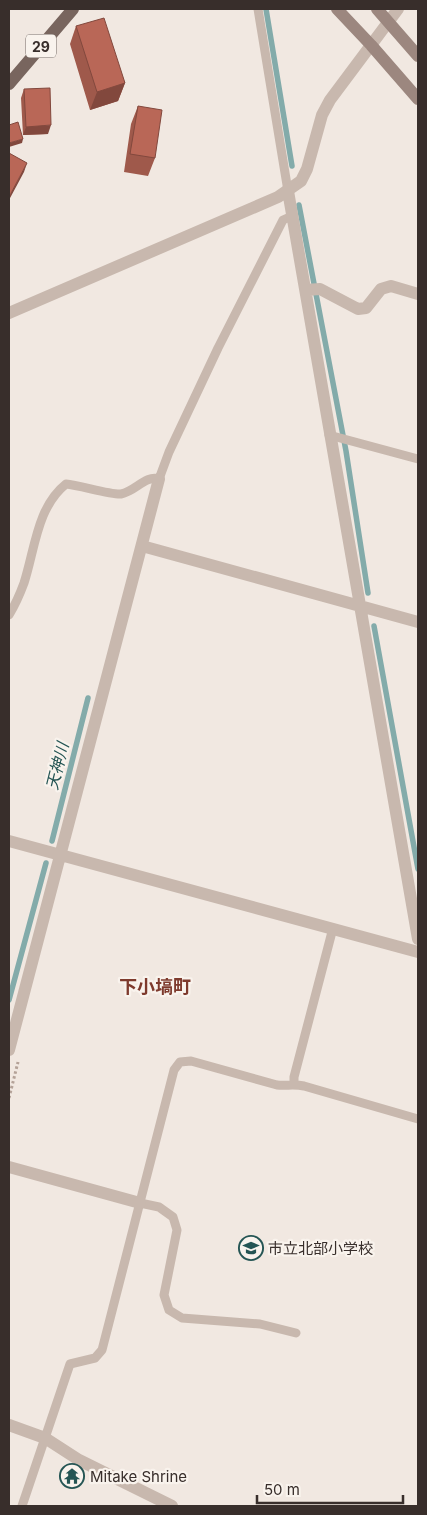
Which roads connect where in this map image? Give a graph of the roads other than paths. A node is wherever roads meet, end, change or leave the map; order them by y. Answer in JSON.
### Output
{"nodes":[{"id":1,"x":73,"y":9,"type":"edge"},
{"id":2,"x":258,"y":9,"type":"edge"},
{"id":3,"x":337,"y":9,"type":"edge"},
{"id":4,"x":377,"y":9,"type":"edge"},
{"id":5,"x":398,"y":9,"type":"edge"},
{"id":6,"x":389,"y":21,"type":"junction"},
{"id":7,"x":371,"y":44,"type":"junction"},
{"id":8,"x":418,"y":56,"type":"edge"},
{"id":9,"x":9,"y":84,"type":"edge"},
{"id":10,"x":418,"y":100,"type":"edge"},
{"id":11,"x":288,"y":191,"type":"junction"},
{"id":12,"x":292,"y":216,"type":"junction"},
{"id":13,"x":306,"y":290,"type":"junction"},
{"id":14,"x":418,"y":294,"type":"edge"},
{"id":15,"x":9,"y":313,"type":"edge"},
{"id":16,"x":329,"y":435,"type":"junction"},
{"id":17,"x":418,"y":459,"type":"edge"},
{"id":18,"x":159,"y":479,"type":"junction"},
{"id":19,"x":142,"y":546,"type":"junction"},
{"id":20,"x":360,"y":606,"type":"junction"},
{"id":21,"x":9,"y":615,"type":"edge"},
{"id":22,"x":418,"y":622,"type":"edge"},
{"id":23,"x":9,"y":841,"type":"edge"},
{"id":24,"x":61,"y":856,"type":"junction"},
{"id":25,"x":333,"y":928,"type":"junction"},
{"id":26,"x":418,"y":939,"type":"edge"},
{"id":27,"x":418,"y":952,"type":"edge"},
{"id":28,"x":9,"y":1050,"type":"edge"},
{"id":29,"x":294,"y":1084,"type":"junction"},
{"id":30,"x":418,"y":1119,"type":"edge"},
{"id":31,"x":9,"y":1167,"type":"edge"},
{"id":32,"x":140,"y":1203,"type":"junction"},
{"id":33,"x":296,"y":1333,"type":"dead end"},
{"id":34,"x":9,"y":1425,"type":"edge"},
{"id":35,"x":45,"y":1438,"type":"junction"},
{"id":36,"x":22,"y":1506,"type":"edge"},
{"id":37,"x":172,"y":1506,"type":"edge"}],
"edges":[{"from":1,"to":9,"type":"main road","number":"29"},
{"from":2,"to":11,"type":"lane"},
{"from":3,"to":7,"type":"street"},
{"from":4,"to":6,"type":"street"},
{"from":5,"to":6,"type":"street"},
{"from":6,"to":7,"type":"street"},
{"from":6,"to":8,"type":"street"},
{"from":7,"to":10,"type":"street"},
{"from":7,"to":11,"type":"street"},
{"from":11,"to":12,"type":"street"},
{"from":11,"to":15,"type":"street"},
{"from":12,"to":13,"type":"street"},
{"from":12,"to":18,"type":"lane"},
{"from":13,"to":14,"type":"street"},
{"from":13,"to":16,"type":"street"},
{"from":16,"to":17,"type":"lane"},
{"from":16,"to":20,"type":"street"},
{"from":18,"to":19,"type":"street"},
{"from":18,"to":21,"type":"lane"},
{"from":19,"to":20,"type":"street"},
{"from":19,"to":24,"type":"street"},
{"from":20,"to":22,"type":"street"},
{"from":20,"to":26,"type":"street"},
{"from":23,"to":24,"type":"street"},
{"from":24,"to":25,"type":"street"},
{"from":24,"to":28,"type":"street"},
{"from":25,"to":27,"type":"street"},
{"from":25,"to":29,"type":"lane"},
{"from":29,"to":30,"type":"lane"},
{"from":29,"to":32,"type":"lane"},
{"from":31,"to":32,"type":"street"},
{"from":32,"to":33,"type":"lane"},
{"from":32,"to":35,"type":"lane"},
{"from":34,"to":35,"type":"street"},
{"from":35,"to":36,"type":"lane"},
{"from":35,"to":37,"type":"street"}]}
